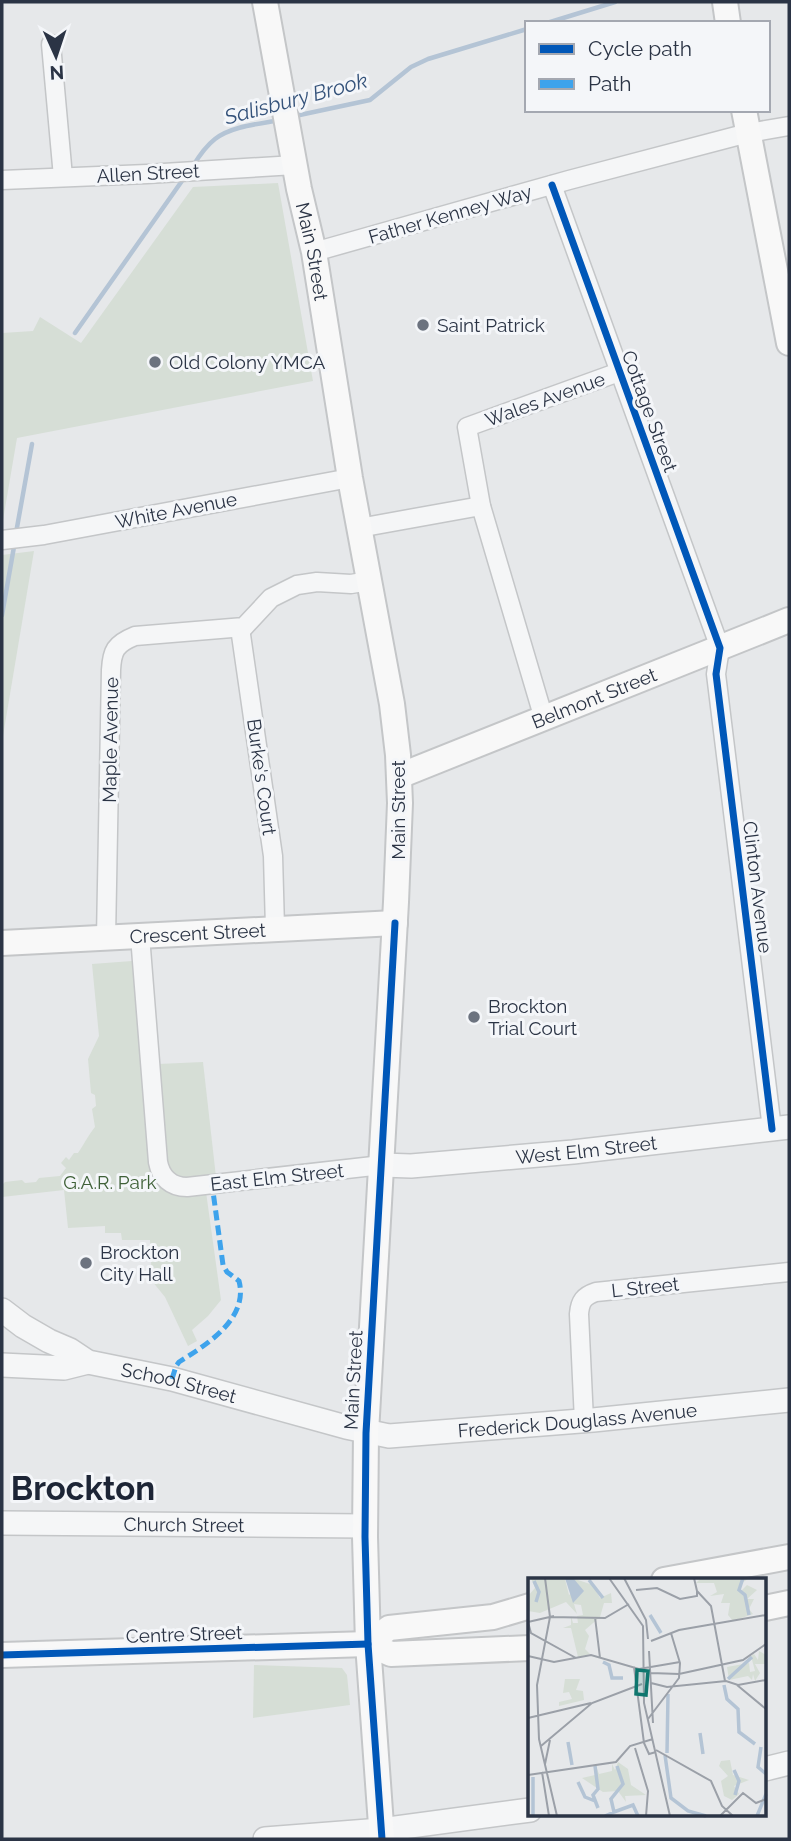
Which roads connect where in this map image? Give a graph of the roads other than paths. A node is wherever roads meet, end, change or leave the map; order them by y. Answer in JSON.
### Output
{"nodes":[{"id":1,"x":265,"y":2,"type":"edge"},
{"id":2,"x":724,"y":2,"type":"edge"},
{"id":3,"x":728,"y":21,"type":"edge"},
{"id":4,"x":51,"y":44,"type":"dead end"},
{"id":5,"x":746,"y":122,"type":"edge"},
{"id":6,"x":789,"y":126,"type":"edge"},
{"id":7,"x":295,"y":164,"type":"junction"},
{"id":8,"x":63,"y":177,"type":"junction"},
{"id":9,"x":2,"y":180,"type":"edge"},
{"id":10,"x":552,"y":185,"type":"junction"},
{"id":11,"x":314,"y":252,"type":"junction"},
{"id":12,"x":789,"y":343,"type":"edge"},
{"id":13,"x":619,"y":372,"type":"junction"},
{"id":14,"x":350,"y":478,"type":"junction"},
{"id":15,"x":481,"y":506,"type":"junction"},
{"id":16,"x":359,"y":528,"type":"junction"},
{"id":17,"x":2,"y":540,"type":"edge"},
{"id":18,"x":369,"y":581,"type":"junction"},
{"id":19,"x":789,"y":620,"type":"edge"},
{"id":20,"x":240,"y":628,"type":"junction"},
{"id":21,"x":720,"y":648,"type":"junction"},
{"id":22,"x":544,"y":719,"type":"junction"},
{"id":23,"x":399,"y":776,"type":"junction"},
{"id":24,"x":395,"y":923,"type":"junction"},
{"id":25,"x":275,"y":928,"type":"junction"},
{"id":26,"x":139,"y":936,"type":"junction"},
{"id":27,"x":106,"y":938,"type":"junction"},
{"id":28,"x":2,"y":943,"type":"edge"},
{"id":29,"x":781,"y":1128,"type":"edge"},
{"id":30,"x":383,"y":1165,"type":"junction"},
{"id":31,"x":789,"y":1272,"type":"edge"},
{"id":32,"x":2,"y":1310,"type":"edge"},
{"id":33,"x":88,"y":1363,"type":"junction"},
{"id":34,"x":2,"y":1365,"type":"edge"},
{"id":35,"x":789,"y":1400,"type":"edge"},
{"id":36,"x":584,"y":1421,"type":"junction"},
{"id":37,"x":366,"y":1433,"type":"junction"},
{"id":38,"x":2,"y":1523,"type":"edge"},
{"id":39,"x":365,"y":1526,"type":"junction"},
{"id":40,"x":789,"y":1557,"type":"edge"},
{"id":41,"x":675,"y":1578,"type":"edge"},
{"id":42,"x":789,"y":1603,"type":"edge"},
{"id":43,"x":766,"y":1608,"type":"edge"},
{"id":44,"x":521,"y":1609,"type":"edge"},
{"id":45,"x":368,"y":1643,"type":"junction"},
{"id":46,"x":523,"y":1648,"type":"edge"},
{"id":47,"x":2,"y":1655,"type":"edge"},
{"id":48,"x":789,"y":1763,"type":"edge"},
{"id":49,"x":766,"y":1769,"type":"edge"},
{"id":50,"x":528,"y":1810,"type":"edge"},
{"id":51,"x":382,"y":1835,"type":"edge"},
{"id":52,"x":265,"y":1839,"type":"edge"}],
"edges":[{"from":1,"to":7,"type":"main road","name":"Main Street"},
{"from":2,"to":3,"type":"main road"},
{"from":4,"to":8,"type":"street"},
{"from":5,"to":6,"type":"street","name":"Father Kenney Way"},
{"from":5,"to":10,"type":"street","name":"Father Kenney Way"},
{"from":5,"to":12,"type":"main road"},
{"from":7,"to":8,"type":"street","name":"Allen Street"},
{"from":7,"to":11,"type":"main road","name":"Main Street"},
{"from":8,"to":9,"type":"street","name":"Allen Street"},
{"from":10,"to":11,"type":"street","name":"Father Kenney Way"},
{"from":10,"to":13,"type":"street","name":"Cottage Street"},
{"from":11,"to":14,"type":"main road","name":"Main Street"},
{"from":13,"to":15,"type":"street","name":"Wales Avenue"},
{"from":13,"to":21,"type":"street","name":"Cottage Street"},
{"from":14,"to":16,"type":"main road","name":"Main Street"},
{"from":14,"to":17,"type":"street","name":"White Avenue"},
{"from":15,"to":16,"type":"street"},
{"from":15,"to":22,"type":"street","name":"Wales Avenue"},
{"from":16,"to":18,"type":"main road","name":"Main Street"},
{"from":18,"to":20,"type":"street"},
{"from":18,"to":23,"type":"main road","name":"Main Street"},
{"from":19,"to":21,"type":"main road","name":"Belmont Street"},
{"from":20,"to":25,"type":"street","name":"Burke's Court"},
{"from":20,"to":27,"type":"street","name":"Maple Avenue"},
{"from":21,"to":22,"type":"main road","name":"Belmont Street"},
{"from":21,"to":29,"type":"street","name":"Clinton Avenue"},
{"from":22,"to":23,"type":"main road","name":"Belmont Street"},
{"from":23,"to":24,"type":"main road","name":"Main Street"},
{"from":24,"to":25,"type":"main road","name":"Crescent Street"},
{"from":24,"to":30,"type":"main road","name":"Main Street"},
{"from":25,"to":26,"type":"main road","name":"Crescent Street"},
{"from":26,"to":27,"type":"main road","name":"Crescent Street"},
{"from":26,"to":30,"type":"street","name":"East Elm Street"},
{"from":27,"to":28,"type":"main road","name":"Crescent Street"},
{"from":29,"to":30,"type":"street","name":"West Elm Street"},
{"from":30,"to":37,"type":"main road","name":"Main Street"},
{"from":31,"to":36,"type":"street","name":"L Street"},
{"from":32,"to":33,"type":"street","name":"School Street"},
{"from":33,"to":34,"type":"street"},
{"from":33,"to":37,"type":"street","name":"School Street"},
{"from":35,"to":36,"type":"street","name":"Frederick Douglass Avenue"},
{"from":36,"to":37,"type":"street","name":"Frederick Douglass Avenue"},
{"from":37,"to":39,"type":"main road","name":"Main Street"},
{"from":38,"to":39,"type":"street","name":"Church Street"},
{"from":39,"to":45,"type":"main road","name":"Main Street"},
{"from":40,"to":41,"type":"main road"},
{"from":42,"to":43,"type":"main road"},
{"from":44,"to":45,"type":"main road"},
{"from":44,"to":46,"type":"main road"},
{"from":45,"to":46,"type":"main road"},
{"from":45,"to":47,"type":"main road","name":"Centre Street"},
{"from":45,"to":51,"type":"main road","name":"Main Street"},
{"from":48,"to":49,"type":"street"},
{"from":50,"to":51,"type":"street"},
{"from":51,"to":52,"type":"street"}]}
